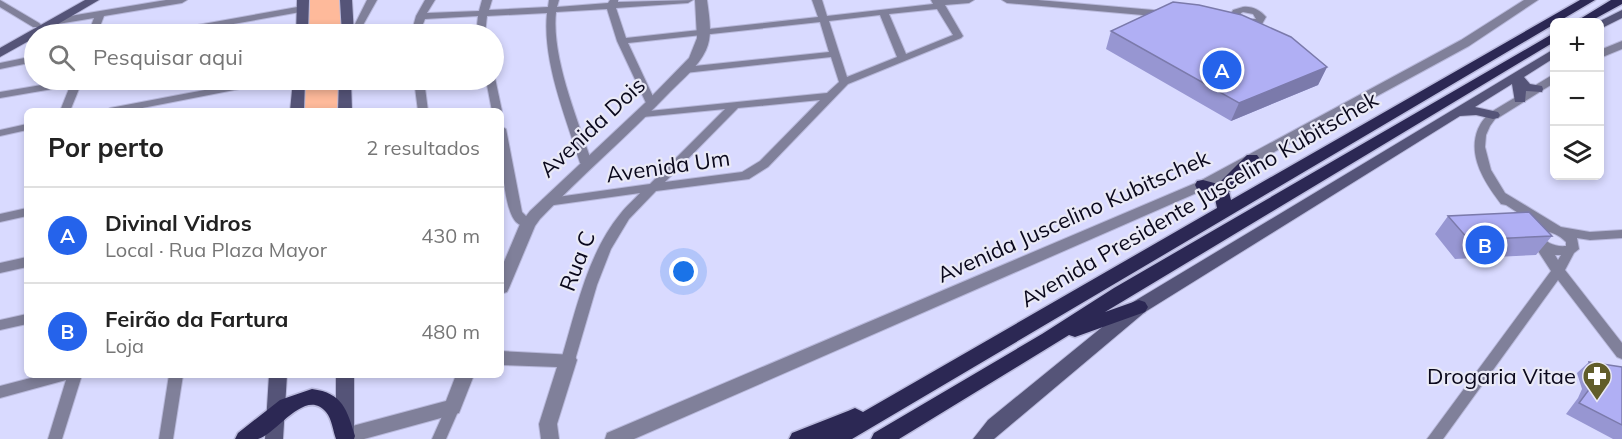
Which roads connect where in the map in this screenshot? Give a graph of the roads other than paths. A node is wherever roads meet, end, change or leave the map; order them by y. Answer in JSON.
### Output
{"nodes":[{"id":1,"x":79,"y":0,"type":"edge"},
{"id":2,"x":93,"y":0,"type":"edge"},
{"id":3,"x":182,"y":0,"type":"edge"},
{"id":4,"x":346,"y":0,"type":"edge"},
{"id":5,"x":372,"y":0,"type":"edge"},
{"id":6,"x":430,"y":0,"type":"edge"},
{"id":7,"x":487,"y":0,"type":"edge"},
{"id":8,"x":688,"y":0,"type":"edge"},
{"id":9,"x":701,"y":0,"type":"edge"},
{"id":10,"x":817,"y":0,"type":"edge"},
{"id":11,"x":969,"y":0,"type":"edge"},
{"id":12,"x":1007,"y":0,"type":"edge"},
{"id":13,"x":1532,"y":0,"type":"edge"},
{"id":14,"x":1562,"y":0,"type":"edge"},
{"id":15,"x":1589,"y":0,"type":"edge"},
{"id":16,"x":1620,"y":0,"type":"edge"},
{"id":17,"x":0,"y":3,"type":"edge"},
{"id":18,"x":613,"y":3,"type":"edge"},
{"id":19,"x":938,"y":3,"type":"edge"},
{"id":20,"x":303,"y":5,"type":"edge"},
{"id":21,"x":551,"y":5,"type":"edge"},
{"id":22,"x":365,"y":13,"type":"junction"},
{"id":23,"x":884,"y":13,"type":"junction"},
{"id":24,"x":1622,"y":13,"type":"edge"},
{"id":25,"x":100,"y":14,"type":"junction"},
{"id":26,"x":483,"y":14,"type":"junction"},
{"id":27,"x":1175,"y":15,"type":"edge"},
{"id":28,"x":421,"y":16,"type":"junction"},
{"id":29,"x":1588,"y":18,"type":"edge"},
{"id":30,"x":824,"y":19,"type":"junction"},
{"id":31,"x":1221,"y":19,"type":"edge"},
{"id":32,"x":58,"y":21,"type":"junction"},
{"id":33,"x":347,"y":21,"type":"junction"},
{"id":34,"x":1259,"y":22,"type":"edge"},
{"id":35,"x":1604,"y":23,"type":"edge"},
{"id":36,"x":34,"y":24,"type":"edge"},
{"id":37,"x":38,"y":24,"type":"edge"},
{"id":38,"x":53,"y":24,"type":"edge"},
{"id":39,"x":96,"y":24,"type":"edge"},
{"id":40,"x":212,"y":24,"type":"edge"},
{"id":41,"x":302,"y":24,"type":"edge"},
{"id":42,"x":347,"y":24,"type":"edge"},
{"id":43,"x":359,"y":24,"type":"edge"},
{"id":44,"x":419,"y":24,"type":"edge"},
{"id":45,"x":482,"y":24,"type":"edge"},
{"id":46,"x":24,"y":31,"type":"edge"},
{"id":47,"x":705,"y":31,"type":"junction"},
{"id":48,"x":1524,"y":38,"type":"junction"},
{"id":49,"x":1550,"y":39,"type":"edge"},
{"id":50,"x":24,"y":40,"type":"edge"},
{"id":51,"x":622,"y":41,"type":"junction"},
{"id":52,"x":0,"y":44,"type":"edge"},
{"id":53,"x":1622,"y":45,"type":"edge"},
{"id":54,"x":1604,"y":52,"type":"edge"},
{"id":55,"x":0,"y":53,"type":"edge"},
{"id":56,"x":835,"y":54,"type":"junction"},
{"id":57,"x":1550,"y":56,"type":"edge"},
{"id":58,"x":903,"y":57,"type":"junction"},
{"id":59,"x":24,"y":61,"type":"edge"},
{"id":60,"x":0,"y":66,"type":"edge"},
{"id":61,"x":685,"y":70,"type":"junction"},
{"id":62,"x":1518,"y":79,"type":"junction"},
{"id":63,"x":1550,"y":81,"type":"edge"},
{"id":64,"x":844,"y":82,"type":"junction"},
{"id":65,"x":1537,"y":89,"type":"junction"},
{"id":66,"x":26,"y":90,"type":"edge"},
{"id":67,"x":74,"y":90,"type":"edge"},
{"id":68,"x":218,"y":90,"type":"edge"},
{"id":69,"x":298,"y":90,"type":"edge"},
{"id":70,"x":345,"y":90,"type":"edge"},
{"id":71,"x":420,"y":90,"type":"edge"},
{"id":72,"x":493,"y":90,"type":"edge"},
{"id":73,"x":0,"y":95,"type":"edge"},
{"id":74,"x":830,"y":96,"type":"junction"},
{"id":75,"x":1520,"y":99,"type":"junction"},
{"id":76,"x":734,"y":106,"type":"junction"},
{"id":77,"x":66,"y":108,"type":"edge"},
{"id":78,"x":125,"y":108,"type":"edge"},
{"id":79,"x":297,"y":108,"type":"edge"},
{"id":80,"x":345,"y":108,"type":"edge"},
{"id":81,"x":423,"y":108,"type":"edge"},
{"id":82,"x":496,"y":108,"type":"edge"},
{"id":83,"x":648,"y":110,"type":"junction"},
{"id":84,"x":1457,"y":114,"type":"junction"},
{"id":85,"x":1493,"y":115,"type":"junction"},
{"id":86,"x":24,"y":128,"type":"edge"},
{"id":87,"x":0,"y":133,"type":"edge"},
{"id":88,"x":504,"y":146,"type":"edge"},
{"id":89,"x":1252,"y":159,"type":"junction"},
{"id":90,"x":586,"y":163,"type":"junction"},
{"id":91,"x":1203,"y":185,"type":"junction"},
{"id":92,"x":651,"y":190,"type":"junction"},
{"id":93,"x":1221,"y":191,"type":"junction"},
{"id":94,"x":1501,"y":196,"type":"junction"},
{"id":95,"x":547,"y":202,"type":"junction"},
{"id":96,"x":1226,"y":211,"type":"junction"},
{"id":97,"x":24,"y":212,"type":"edge"},
{"id":98,"x":0,"y":218,"type":"edge"},
{"id":99,"x":528,"y":224,"type":"junction"},
{"id":100,"x":1553,"y":228,"type":"junction"},
{"id":101,"x":1622,"y":234,"type":"edge"},
{"id":102,"x":1590,"y":236,"type":"junction"},
{"id":103,"x":1537,"y":239,"type":"junction"},
{"id":104,"x":1572,"y":247,"type":"junction"},
{"id":105,"x":24,"y":263,"type":"edge"},
{"id":106,"x":0,"y":268,"type":"edge"},
{"id":107,"x":1558,"y":271,"type":"junction"},
{"id":108,"x":504,"y":281,"type":"edge"},
{"id":109,"x":1139,"y":307,"type":"junction"},
{"id":110,"x":24,"y":320,"type":"edge"},
{"id":111,"x":0,"y":325,"type":"edge"},
{"id":112,"x":1049,"y":339,"type":"junction"},
{"id":113,"x":1622,"y":353,"type":"edge"},
{"id":114,"x":504,"y":358,"type":"edge"},
{"id":115,"x":568,"y":360,"type":"junction"},
{"id":116,"x":54,"y":378,"type":"edge"},
{"id":117,"x":74,"y":378,"type":"edge"},
{"id":118,"x":176,"y":378,"type":"edge"},
{"id":119,"x":278,"y":378,"type":"edge"},
{"id":120,"x":345,"y":378,"type":"edge"},
{"id":121,"x":462,"y":378,"type":"edge"},
{"id":122,"x":0,"y":392,"type":"edge"},
{"id":123,"x":903,"y":398,"type":"junction"},
{"id":124,"x":453,"y":407,"type":"junction"},
{"id":125,"x":276,"y":413,"type":"junction"},
{"id":126,"x":989,"y":435,"type":"edge"},
{"id":127,"x":345,"y":438,"type":"edge"},
{"id":128,"x":55,"y":439,"type":"edge"},
{"id":129,"x":166,"y":439,"type":"edge"},
{"id":130,"x":245,"y":439,"type":"edge"},
{"id":131,"x":274,"y":439,"type":"edge"},
{"id":132,"x":439,"y":439,"type":"edge"},
{"id":133,"x":550,"y":439,"type":"edge"},
{"id":134,"x":614,"y":439,"type":"edge"},
{"id":135,"x":799,"y":439,"type":"edge"},
{"id":136,"x":834,"y":439,"type":"edge"},
{"id":137,"x":881,"y":439,"type":"edge"},
{"id":138,"x":1434,"y":439,"type":"edge"}],
"edges":[{"from":1,"to":37,"type":"main road"},
{"from":2,"to":32,"type":"main road"},
{"from":3,"to":25,"type":"street"},
{"from":4,"to":33,"type":"main road"},
{"from":5,"to":22,"type":"street"},
{"from":6,"to":28,"type":"street"},
{"from":7,"to":26,"type":"street"},
{"from":8,"to":18,"type":"street"},
{"from":9,"to":47,"type":"street","name":"Avenida Dois"},
{"from":10,"to":30,"type":"street"},
{"from":11,"to":19,"type":"street"},
{"from":12,"to":27,"type":"street"},
{"from":13,"to":89,"type":"street","name":"Avenida Juscelino Kubitschek"},
{"from":14,"to":48,"type":"highway"},
{"from":15,"to":48,"type":"highway","name":"Avenida Presidente Juscelino Kubitschek"},
{"from":16,"to":29,"type":"highway"},
{"from":17,"to":36,"type":"street"},
{"from":18,"to":21,"type":"street"},
{"from":18,"to":51,"type":"street"},
{"from":19,"to":23,"type":"street"},
{"from":19,"to":58,"type":"street","name":"Avenida Um"},
{"from":20,"to":40,"type":"street"},
{"from":20,"to":41,"type":"main road"},
{"from":21,"to":26,"type":"street"},
{"from":21,"to":90,"type":"street"},
{"from":22,"to":33,"type":"street"},
{"from":22,"to":43,"type":"street"},
{"from":23,"to":30,"type":"street"},
{"from":23,"to":58,"type":"street"},
{"from":24,"to":35,"type":"main road"},
{"from":25,"to":32,"type":"street"},
{"from":25,"to":39,"type":"street"},
{"from":26,"to":28,"type":"street"},
{"from":26,"to":45,"type":"street"},
{"from":28,"to":44,"type":"street"},
{"from":30,"to":47,"type":"street"},
{"from":30,"to":56,"type":"street"},
{"from":31,"to":34,"type":"street"},
{"from":32,"to":38,"type":"main road"},
{"from":33,"to":42,"type":"main road"},
{"from":46,"to":52,"type":"main road"},
{"from":47,"to":51,"type":"street"},
{"from":47,"to":61,"type":"street","name":"Avenida Dois"},
{"from":48,"to":96,"type":"highway","name":"Avenida Presidente Juscelino Kubitschek"},
{"from":49,"to":112,"type":"highway","name":"Avenida Presidente Juscelino Kubitschek"},
{"from":50,"to":55,"type":"main road"},
{"from":51,"to":83,"type":"street"},
{"from":53,"to":54,"type":"street"},
{"from":56,"to":61,"type":"street"},
{"from":56,"to":64,"type":"street"},
{"from":57,"to":62,"type":"main road"},
{"from":58,"to":64,"type":"street","name":"Avenida Um"},
{"from":59,"to":60,"type":"street"},
{"from":61,"to":83,"type":"street","name":"Avenida Dois"},
{"from":62,"to":65,"type":"main road"},
{"from":62,"to":75,"type":"main road"},
{"from":62,"to":84,"type":"main road"},
{"from":63,"to":65,"type":"street"},
{"from":64,"to":74,"type":"street","name":"Avenida Um"},
{"from":65,"to":75,"type":"street"},
{"from":66,"to":73,"type":"street"},
{"from":67,"to":77,"type":"street"},
{"from":68,"to":78,"type":"street"},
{"from":69,"to":79,"type":"main road"},
{"from":70,"to":80,"type":"main road"},
{"from":71,"to":81,"type":"street"},
{"from":72,"to":82,"type":"street"},
{"from":74,"to":76,"type":"street"},
{"from":74,"to":92,"type":"street","name":"Avenida Um"},
{"from":75,"to":85,"type":"street"},
{"from":76,"to":83,"type":"street"},
{"from":76,"to":92,"type":"street","name":"Rua C"},
{"from":83,"to":90,"type":"street","name":"Avenida Dois"},
{"from":84,"to":85,"type":"main road"},
{"from":84,"to":109,"type":"main road"},
{"from":85,"to":94,"type":"street"},
{"from":86,"to":87,"type":"street"},
{"from":88,"to":99,"type":"street"},
{"from":89,"to":91,"type":"street","name":"Avenida Juscelino Kubitschek"},
{"from":89,"to":93,"type":"highway"},
{"from":90,"to":95,"type":"street","name":"Avenida Dois"},
{"from":91,"to":93,"type":"highway"},
{"from":91,"to":134,"type":"street","name":"Avenida Juscelino Kubitschek"},
{"from":92,"to":95,"type":"street","name":"Avenida Um"},
{"from":92,"to":115,"type":"street","name":"Rua C"},
{"from":93,"to":96,"type":"highway"},
{"from":94,"to":100,"type":"street"},
{"from":94,"to":103,"type":"street"},
{"from":95,"to":99,"type":"street","name":"Avenida Dois"},
{"from":96,"to":123,"type":"highway","name":"Avenida Presidente Juscelino Kubitschek"},
{"from":97,"to":98,"type":"street"},
{"from":99,"to":108,"type":"street","name":"Avenida Dois"},
{"from":100,"to":102,"type":"street"},
{"from":100,"to":103,"type":"street"},
{"from":100,"to":104,"type":"street"},
{"from":101,"to":102,"type":"street"},
{"from":102,"to":104,"type":"street"},
{"from":103,"to":104,"type":"street"},
{"from":103,"to":107,"type":"street"},
{"from":104,"to":107,"type":"street"},
{"from":105,"to":106,"type":"street"},
{"from":107,"to":113,"type":"street"},
{"from":107,"to":138,"type":"street"},
{"from":109,"to":112,"type":"highway"},
{"from":109,"to":126,"type":"main road"},
{"from":110,"to":111,"type":"street"},
{"from":112,"to":137,"type":"highway","name":"Avenida Presidente Juscelino Kubitschek"},
{"from":114,"to":115,"type":"street"},
{"from":115,"to":133,"type":"street","name":"Rua C"},
{"from":116,"to":122,"type":"street"},
{"from":117,"to":128,"type":"street"},
{"from":118,"to":129,"type":"street"},
{"from":119,"to":125,"type":"main road"},
{"from":120,"to":127,"type":"main road"},
{"from":121,"to":124,"type":"street"},
{"from":123,"to":135,"type":"highway"},
{"from":123,"to":136,"type":"highway","name":"Avenida Presidente Juscelino Kubitschek"},
{"from":124,"to":127,"type":"street"},
{"from":124,"to":132,"type":"street"},
{"from":125,"to":127,"type":"highway"},
{"from":125,"to":130,"type":"highway"},
{"from":125,"to":131,"type":"main road"}]}
